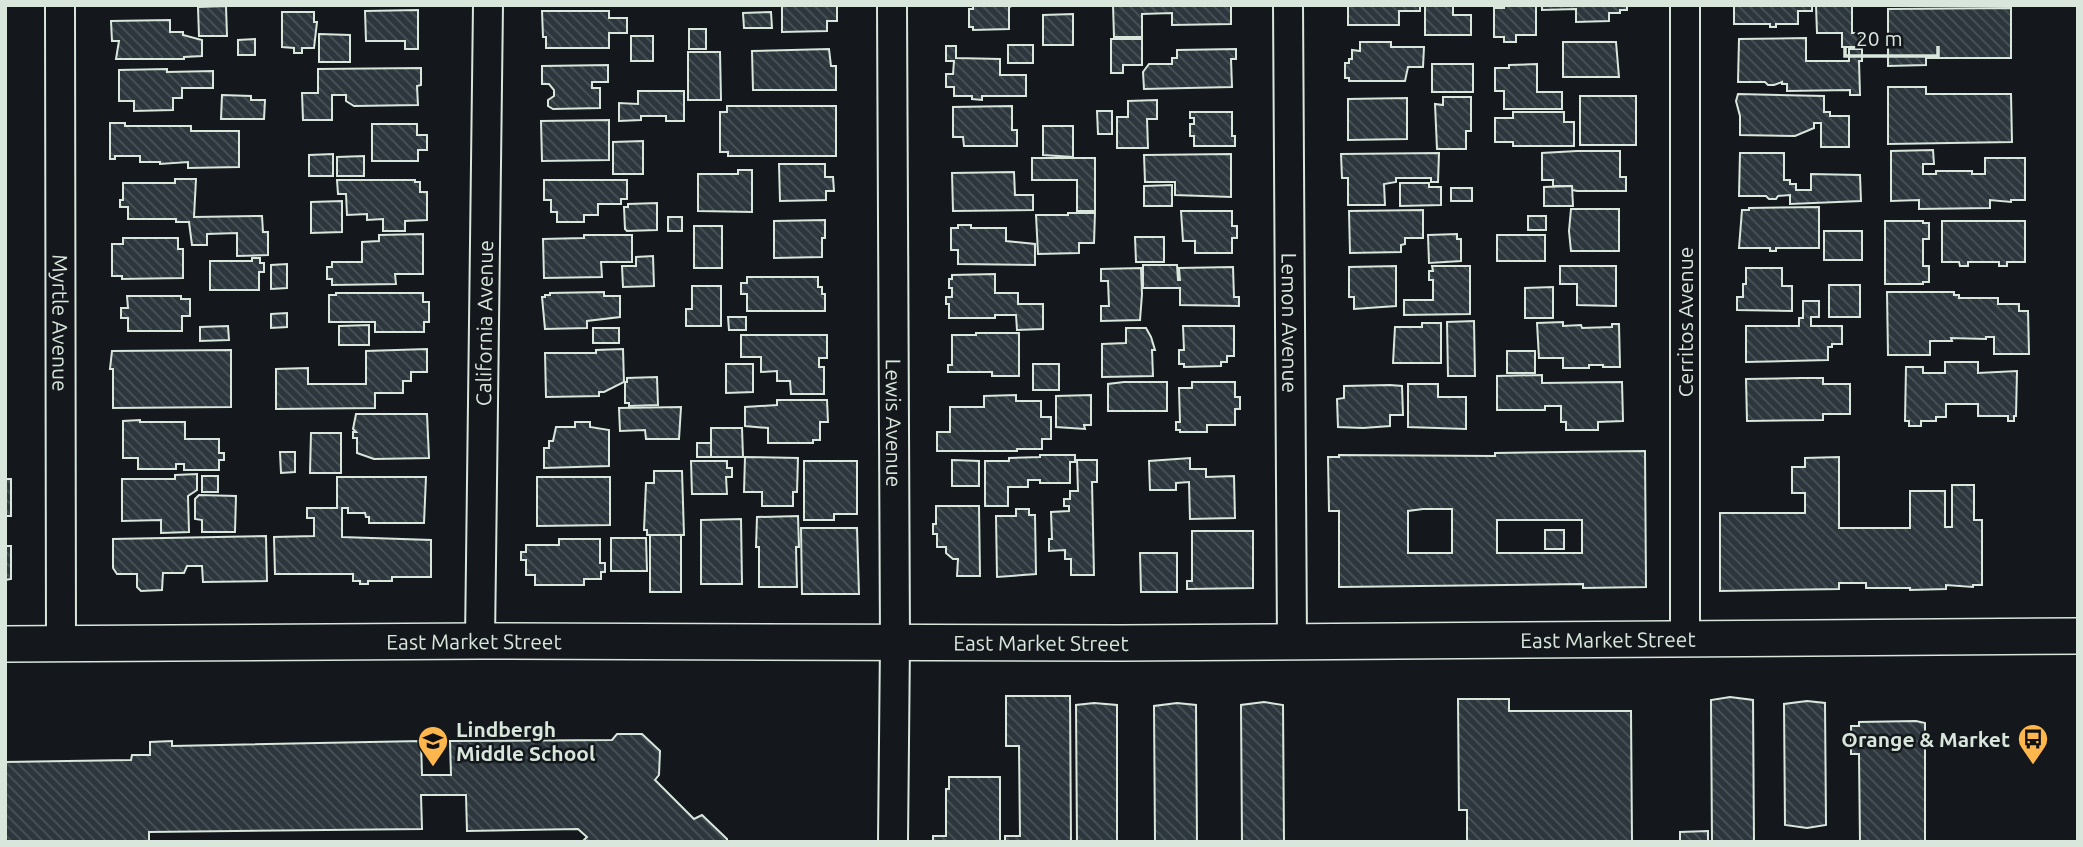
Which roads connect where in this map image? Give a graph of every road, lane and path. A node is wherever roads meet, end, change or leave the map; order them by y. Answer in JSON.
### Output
{"nodes":[{"id":1,"x":60,"y":5,"type":"edge"},
{"id":2,"x":488,"y":5,"type":"edge"},
{"id":3,"x":892,"y":5,"type":"edge"},
{"id":4,"x":1289,"y":5,"type":"edge"},
{"id":5,"x":1685,"y":5,"type":"edge"},
{"id":6,"x":2078,"y":636,"type":"edge"},
{"id":7,"x":1685,"y":638,"type":"junction"},
{"id":8,"x":480,"y":641,"type":"junction"},
{"id":9,"x":1292,"y":641,"type":"junction"},
{"id":10,"x":895,"y":642,"type":"junction"},
{"id":11,"x":61,"y":643,"type":"junction"},
{"id":12,"x":5,"y":644,"type":"edge"},
{"id":13,"x":893,"y":842,"type":"edge"}],
"edges":[{"from":1,"to":11,"type":"street","name":"Myrtle Avenue"},
{"from":2,"to":8,"type":"street","name":"California Avenue"},
{"from":3,"to":10,"type":"street","name":"Lewis Avenue"},
{"from":4,"to":9,"type":"street","name":"Lemon Avenue"},
{"from":5,"to":7,"type":"street","name":"Cerritos Avenue"},
{"from":6,"to":7,"type":"street","name":"East Market Street"},
{"from":7,"to":9,"type":"street","name":"East Market Street"},
{"from":8,"to":10,"type":"street","name":"East Market Street"},
{"from":8,"to":11,"type":"street","name":"East Market Street"},
{"from":9,"to":10,"type":"street","name":"East Market Street"},
{"from":10,"to":13,"type":"street","name":"Lewis Avenue"},
{"from":11,"to":12,"type":"street","name":"East Market Street"}]}
